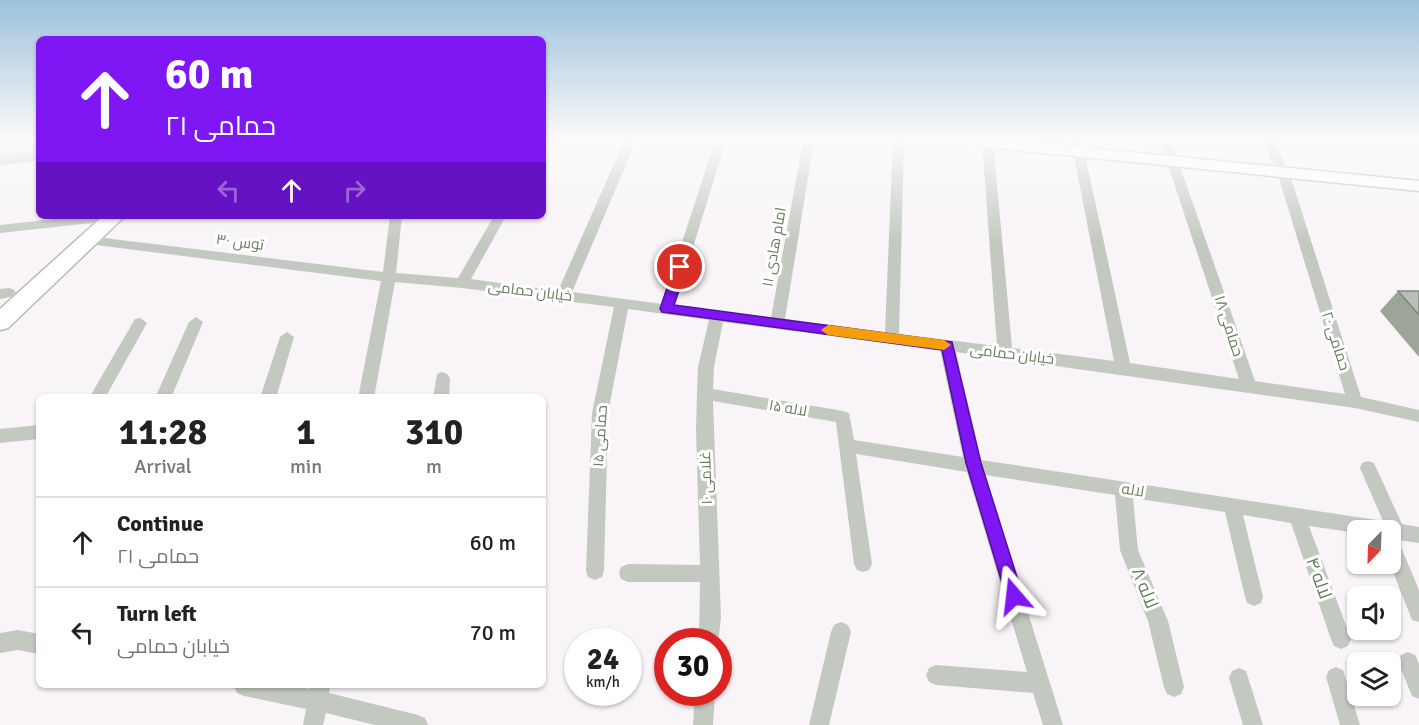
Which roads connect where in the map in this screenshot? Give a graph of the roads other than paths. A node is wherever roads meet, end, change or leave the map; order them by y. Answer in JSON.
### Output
{"nodes":[{"id":1,"x":615,"y":175,"type":"edge"},
{"id":2,"x":710,"y":175,"type":"edge"},
{"id":3,"x":803,"y":175,"type":"edge"},
{"id":4,"x":898,"y":175,"type":"edge"},
{"id":5,"x":988,"y":175,"type":"edge"},
{"id":6,"x":1084,"y":175,"type":"edge"},
{"id":7,"x":1178,"y":175,"type":"edge"},
{"id":8,"x":1284,"y":175,"type":"edge"},
{"id":9,"x":1311,"y":175,"type":"edge"},
{"id":10,"x":1419,"y":186,"type":"edge"},
{"id":11,"x":78,"y":219,"type":"edge"},
{"id":12,"x":92,"y":219,"type":"edge"},
{"id":13,"x":112,"y":219,"type":"edge"},
{"id":14,"x":396,"y":219,"type":"edge"},
{"id":15,"x":498,"y":219,"type":"edge"},
{"id":16,"x":0,"y":229,"type":"edge"},
{"id":17,"x":88,"y":240,"type":"junction"},
{"id":18,"x":389,"y":277,"type":"junction"},
{"id":19,"x":462,"y":283,"type":"junction"},
{"id":20,"x":3,"y":296,"type":"edge"},
{"id":21,"x":563,"y":296,"type":"junction"},
{"id":22,"x":622,"y":303,"type":"junction"},
{"id":23,"x":667,"y":309,"type":"junction"},
{"id":24,"x":717,"y":316,"type":"junction"},
{"id":25,"x":0,"y":322,"type":"edge"},
{"id":26,"x":196,"y":322,"type":"dead end"},
{"id":27,"x":141,"y":323,"type":"dead end"},
{"id":28,"x":777,"y":323,"type":"junction"},
{"id":29,"x":286,"y":337,"type":"dead end"},
{"id":30,"x":892,"y":338,"type":"junction"},
{"id":31,"x":947,"y":346,"type":"junction"},
{"id":32,"x":1005,"y":353,"type":"junction"},
{"id":33,"x":1123,"y":368,"type":"junction"},
{"id":34,"x":442,"y":378,"type":"dead end"},
{"id":35,"x":1249,"y":387,"type":"junction"},
{"id":36,"x":99,"y":394,"type":"edge"},
{"id":37,"x":165,"y":394,"type":"edge"},
{"id":38,"x":269,"y":394,"type":"edge"},
{"id":39,"x":367,"y":394,"type":"edge"},
{"id":40,"x":441,"y":394,"type":"edge"},
{"id":41,"x":705,"y":394,"type":"junction"},
{"id":42,"x":1356,"y":402,"type":"junction"},
{"id":43,"x":1419,"y":416,"type":"edge"},
{"id":44,"x":36,"y":432,"type":"edge"},
{"id":45,"x":0,"y":436,"type":"edge"},
{"id":46,"x":847,"y":446,"type":"junction"},
{"id":47,"x":974,"y":465,"type":"junction"},
{"id":48,"x":1368,"y":468,"type":"dead end"},
{"id":49,"x":1123,"y":488,"type":"junction"},
{"id":50,"x":1232,"y":506,"type":"junction"},
{"id":51,"x":1297,"y":516,"type":"junction"},
{"id":52,"x":1386,"y":520,"type":"edge"},
{"id":53,"x":1347,"y":525,"type":"edge"},
{"id":54,"x":1401,"y":534,"type":"edge"},
{"id":55,"x":1419,"y":535,"type":"edge"},
{"id":56,"x":1401,"y":563,"type":"edge"},
{"id":57,"x":864,"y":564,"type":"dead end"},
{"id":58,"x":595,"y":571,"type":"dead end"},
{"id":59,"x":628,"y":573,"type":"dead end"},
{"id":60,"x":709,"y":574,"type":"junction"},
{"id":61,"x":1254,"y":597,"type":"dead end"},
{"id":62,"x":1419,"y":613,"type":"edge"},
{"id":63,"x":709,"y":628,"type":"edge"},
{"id":64,"x":841,"y":632,"type":"dead end"},
{"id":65,"x":1341,"y":639,"type":"dead end"},
{"id":66,"x":0,"y":643,"type":"edge"},
{"id":67,"x":36,"y":643,"type":"edge"},
{"id":68,"x":1407,"y":662,"type":"dead end"},
{"id":69,"x":936,"y":675,"type":"dead end"},
{"id":70,"x":1336,"y":677,"type":"dead end"},
{"id":71,"x":1239,"y":678,"type":"dead end"},
{"id":72,"x":1041,"y":683,"type":"junction"},
{"id":73,"x":1174,"y":687,"type":"dead end"},
{"id":74,"x":265,"y":688,"type":"edge"},
{"id":75,"x":1419,"y":689,"type":"edge"},
{"id":76,"x":319,"y":693,"type":"edge"},
{"id":77,"x":704,"y":706,"type":"edge"},
{"id":78,"x":313,"y":725,"type":"edge"},
{"id":79,"x":418,"y":725,"type":"edge"},
{"id":80,"x":703,"y":725,"type":"edge"},
{"id":81,"x":819,"y":725,"type":"edge"},
{"id":82,"x":1053,"y":725,"type":"edge"},
{"id":83,"x":1253,"y":725,"type":"edge"},
{"id":84,"x":1350,"y":725,"type":"edge"}],
"edges":[{"from":1,"to":21,"type":"street"},
{"from":2,"to":23,"type":"street"},
{"from":3,"to":28,"type":"street","name":"امام هادی ۱۱"},
{"from":4,"to":30,"type":"street"},
{"from":5,"to":32,"type":"street"},
{"from":6,"to":33,"type":"street"},
{"from":7,"to":35,"type":"street","name":"حمامی ۱۸"},
{"from":8,"to":42,"type":"street","name":"حمامی ۲۰"},
{"from":9,"to":10,"type":"main road"},
{"from":11,"to":16,"type":"street"},
{"from":12,"to":20,"type":"main road"},
{"from":13,"to":17,"type":"main road"},
{"from":14,"to":18,"type":"street"},
{"from":15,"to":19,"type":"street"},
{"from":17,"to":18,"type":"street","name":"توس ۳۰"},
{"from":17,"to":25,"type":"main road"},
{"from":18,"to":19,"type":"street","name":"خیابان حمامی"},
{"from":18,"to":39,"type":"street"},
{"from":19,"to":21,"type":"street","name":"خیابان حمامی"},
{"from":21,"to":22,"type":"street","name":"خیابان حمامی"},
{"from":22,"to":23,"type":"street","name":"خیابان حمامی"},
{"from":22,"to":58,"type":"street","name":"حمامی ۱۵"},
{"from":23,"to":24,"type":"street","name":"خیابان حمامی"},
{"from":24,"to":28,"type":"street","name":"خیابان حمامی"},
{"from":24,"to":41,"type":"street","name":"غلامی ۱۰"},
{"from":26,"to":37,"type":"street"},
{"from":27,"to":36,"type":"street"},
{"from":28,"to":30,"type":"street","name":"خیابان حمامی"},
{"from":29,"to":38,"type":"street"},
{"from":30,"to":31,"type":"street","name":"خیابان حمامی"},
{"from":31,"to":32,"type":"street","name":"خیابان حمامی"},
{"from":31,"to":47,"type":"street"},
{"from":32,"to":33,"type":"street","name":"خیابان حمامی"},
{"from":33,"to":35,"type":"street","name":"خیابان حمامی"},
{"from":34,"to":40,"type":"street"},
{"from":35,"to":42,"type":"street","name":"خیابان حمامی"},
{"from":41,"to":46,"type":"street","name":"لاله ۱۵"},
{"from":41,"to":60,"type":"street","name":"غلامی ۱۰"},
{"from":42,"to":43,"type":"street","name":"خیابان حمامی"},
{"from":44,"to":45,"type":"street"},
{"from":46,"to":47,"type":"street","name":"لاله"},
{"from":46,"to":57,"type":"street"},
{"from":47,"to":49,"type":"street","name":"لاله"},
{"from":47,"to":72,"type":"street"},
{"from":48,"to":52,"type":"street"},
{"from":49,"to":50,"type":"street","name":"لاله"},
{"from":49,"to":73,"type":"street","name":"لاله ۸"},
{"from":50,"to":51,"type":"street","name":"لاله"},
{"from":50,"to":61,"type":"street"},
{"from":51,"to":53,"type":"street","name":"لاله"},
{"from":51,"to":65,"type":"street","name":"لاله ۴"},
{"from":54,"to":55,"type":"street","name":"لاله"},
{"from":56,"to":62,"type":"street"},
{"from":59,"to":60,"type":"street"},
{"from":60,"to":63,"type":"street","name":"غلامی ۱۰"},
{"from":64,"to":81,"type":"street"},
{"from":66,"to":67,"type":"street"},
{"from":68,"to":75,"type":"street"},
{"from":69,"to":72,"type":"street"},
{"from":70,"to":84,"type":"street"},
{"from":71,"to":83,"type":"street"},
{"from":72,"to":82,"type":"street"},
{"from":74,"to":76,"type":"street"},
{"from":76,"to":78,"type":"street"},
{"from":76,"to":79,"type":"street"},
{"from":77,"to":80,"type":"street"}]}
